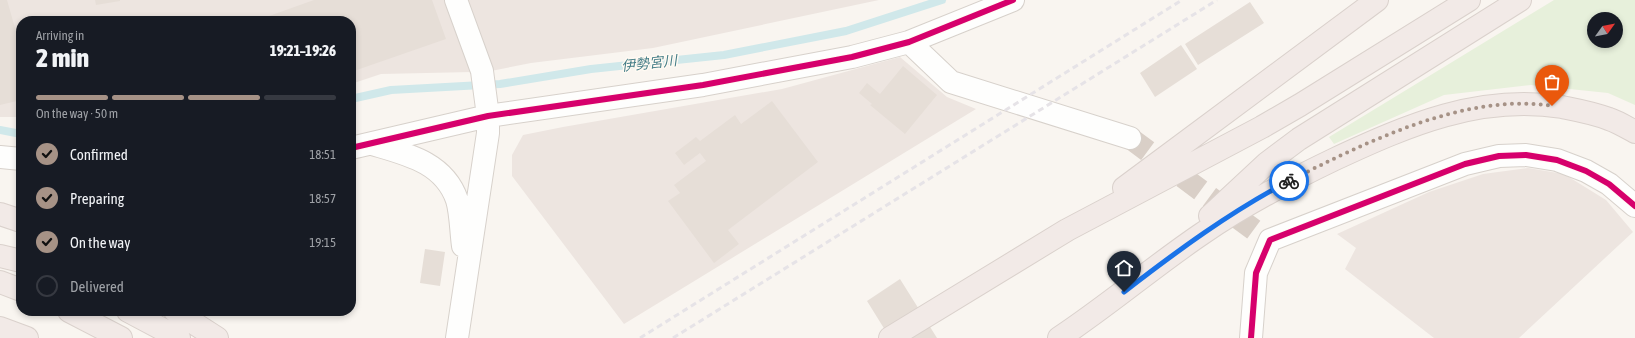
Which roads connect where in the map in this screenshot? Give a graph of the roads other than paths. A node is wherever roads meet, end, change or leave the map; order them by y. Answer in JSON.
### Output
{"nodes":[{"id":1,"x":456,"y":0,"type":"edge"},
{"id":2,"x":1013,"y":0,"type":"edge"},
{"id":3,"x":1377,"y":0,"type":"edge"},
{"id":4,"x":1469,"y":0,"type":"edge"},
{"id":5,"x":1520,"y":0,"type":"edge"},
{"id":6,"x":909,"y":42,"type":"junction"},
{"id":7,"x":488,"y":116,"type":"junction"},
{"id":8,"x":1635,"y":132,"type":"edge"},
{"id":9,"x":1130,"y":138,"type":"tunnel mouth"},
{"id":10,"x":360,"y":146,"type":"edge"},
{"id":11,"x":0,"y":157,"type":"edge"},
{"id":12,"x":16,"y":159,"type":"edge"},
{"id":13,"x":1635,"y":206,"type":"edge"},
{"id":14,"x":0,"y":214,"type":"edge"},
{"id":15,"x":16,"y":219,"type":"edge"},
{"id":16,"x":1067,"y":230,"type":"junction"},
{"id":17,"x":0,"y":256,"type":"edge"},
{"id":18,"x":16,"y":260,"type":"edge"},
{"id":19,"x":1156,"y":267,"type":"junction"},
{"id":20,"x":466,"y":269,"type":"junction"},
{"id":21,"x":0,"y":282,"type":"edge"},
{"id":22,"x":16,"y":288,"type":"edge"},
{"id":23,"x":79,"y":316,"type":"edge"},
{"id":24,"x":137,"y":316,"type":"edge"},
{"id":25,"x":183,"y":316,"type":"edge"},
{"id":26,"x":0,"y":328,"type":"edge"},
{"id":27,"x":27,"y":338,"type":"edge"},
{"id":28,"x":121,"y":338,"type":"edge"},
{"id":29,"x":179,"y":338,"type":"edge"},
{"id":30,"x":217,"y":338,"type":"edge"},
{"id":31,"x":457,"y":338,"type":"edge"},
{"id":32,"x":890,"y":338,"type":"edge"},
{"id":33,"x":1059,"y":338,"type":"edge"},
{"id":34,"x":1252,"y":338,"type":"edge"}],
"edges":[{"from":1,"to":7,"type":"street"},
{"from":2,"to":6,"type":"street"},
{"from":3,"to":16,"type":"highway"},
{"from":4,"to":16,"type":"highway"},
{"from":5,"to":19,"type":"highway"},
{"from":6,"to":7,"type":"street"},
{"from":6,"to":9,"type":"street"},
{"from":7,"to":10,"type":"street"},
{"from":7,"to":20,"type":"street"},
{"from":8,"to":19,"type":"highway"},
{"from":10,"to":20,"type":"street"},
{"from":11,"to":12,"type":"street"},
{"from":13,"to":34,"type":"street"},
{"from":14,"to":15,"type":"highway"},
{"from":16,"to":32,"type":"highway"},
{"from":17,"to":18,"type":"highway"},
{"from":19,"to":33,"type":"highway"},
{"from":20,"to":31,"type":"street"},
{"from":21,"to":22,"type":"highway"},
{"from":23,"to":28,"type":"highway"},
{"from":24,"to":29,"type":"highway"},
{"from":25,"to":30,"type":"highway"},
{"from":26,"to":27,"type":"highway"}]}
